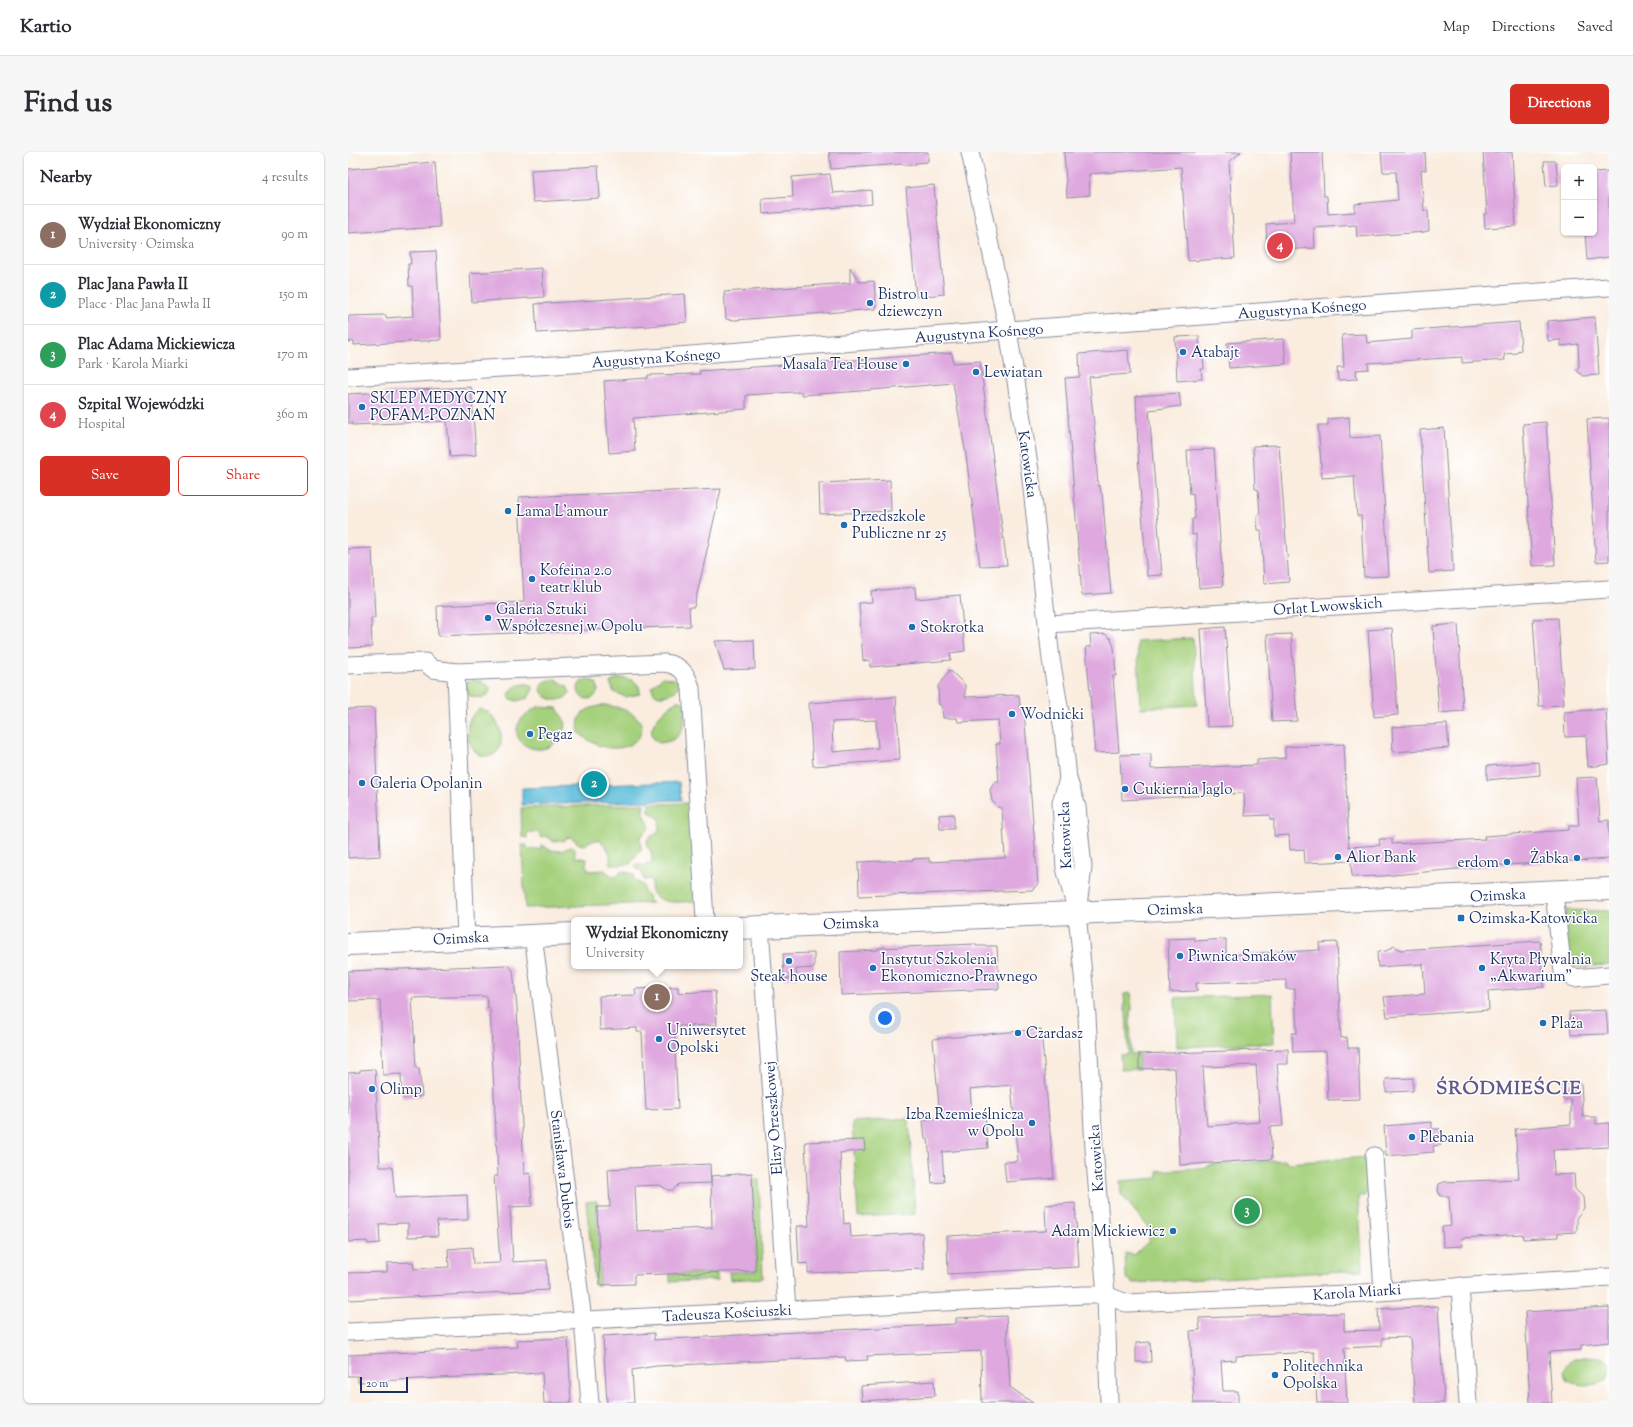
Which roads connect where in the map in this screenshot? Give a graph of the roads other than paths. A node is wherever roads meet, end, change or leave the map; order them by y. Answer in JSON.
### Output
{"nodes":[{"id":1,"x":970,"y":152,"type":"edge"},
{"id":2,"x":1609,"y":288,"type":"edge"},
{"id":3,"x":1008,"y":330,"type":"junction"},
{"id":4,"x":348,"y":377,"type":"edge"},
{"id":5,"x":1609,"y":589,"type":"edge"},
{"id":6,"x":1048,"y":624,"type":"junction"},
{"id":7,"x":348,"y":665,"type":"edge"},
{"id":8,"x":456,"y":672,"type":"junction"},
{"id":9,"x":1609,"y":889,"type":"edge"},
{"id":10,"x":1554,"y":893,"type":"junction"},
{"id":11,"x":1077,"y":913,"type":"junction"},
{"id":12,"x":705,"y":917,"type":"edge"},
{"id":13,"x":750,"y":927,"type":"edge"},
{"id":14,"x":571,"y":934,"type":"edge"},
{"id":15,"x":532,"y":935,"type":"junction"},
{"id":16,"x":466,"y":938,"type":"junction"},
{"id":17,"x":348,"y":944,"type":"edge"},
{"id":18,"x":1609,"y":975,"type":"edge"},
{"id":19,"x":1374,"y":1156,"type":"dead end"},
{"id":20,"x":1609,"y":1277,"type":"edge"},
{"id":21,"x":1460,"y":1286,"type":"junction"},
{"id":22,"x":1383,"y":1291,"type":"junction"},
{"id":23,"x":1106,"y":1295,"type":"junction"},
{"id":24,"x":787,"y":1310,"type":"junction"},
{"id":25,"x":583,"y":1320,"type":"junction"},
{"id":26,"x":348,"y":1332,"type":"edge"},
{"id":27,"x":590,"y":1403,"type":"edge"},
{"id":28,"x":1109,"y":1403,"type":"edge"},
{"id":29,"x":1468,"y":1403,"type":"edge"}],
"edges":[{"from":1,"to":3,"type":"street","name":"Katowicka"},
{"from":2,"to":3,"type":"street","name":"Augustyna Kośnego"},
{"from":3,"to":4,"type":"street","name":"Augustyna Kośnego"},
{"from":3,"to":6,"type":"street","name":"Katowicka"},
{"from":5,"to":6,"type":"street","name":"Orląt Lwowskich"},
{"from":6,"to":11,"type":"street","name":"Katowicka"},
{"from":7,"to":8,"type":"street"},
{"from":8,"to":12,"type":"street"},
{"from":8,"to":16,"type":"street"},
{"from":9,"to":10,"type":"main road","name":"Ozimska"},
{"from":10,"to":11,"type":"main road","name":"Ozimska"},
{"from":10,"to":18,"type":"street"},
{"from":11,"to":13,"type":"main road","name":"Ozimska"},
{"from":11,"to":23,"type":"street","name":"Katowicka"},
{"from":13,"to":24,"type":"street","name":"Elizy Orzeszkowej"},
{"from":14,"to":15,"type":"main road","name":"Ozimska"},
{"from":15,"to":16,"type":"main road","name":"Ozimska"},
{"from":15,"to":25,"type":"street","name":"Stanisława Dubois"},
{"from":16,"to":17,"type":"main road","name":"Ozimska"},
{"from":19,"to":22,"type":"street"},
{"from":20,"to":21,"type":"street","name":"Karola Miarki"},
{"from":21,"to":22,"type":"street","name":"Karola Miarki"},
{"from":21,"to":29,"type":"street"},
{"from":22,"to":23,"type":"street","name":"Karola Miarki"},
{"from":23,"to":24,"type":"street","name":"Tadeusza Kościuszki"},
{"from":23,"to":28,"type":"street","name":"Katowicka"},
{"from":24,"to":25,"type":"street","name":"Tadeusza Kościuszki"},
{"from":25,"to":26,"type":"street","name":"Tadeusza Kościuszki"},
{"from":25,"to":27,"type":"street","name":"Stanisława Dubois"}]}
